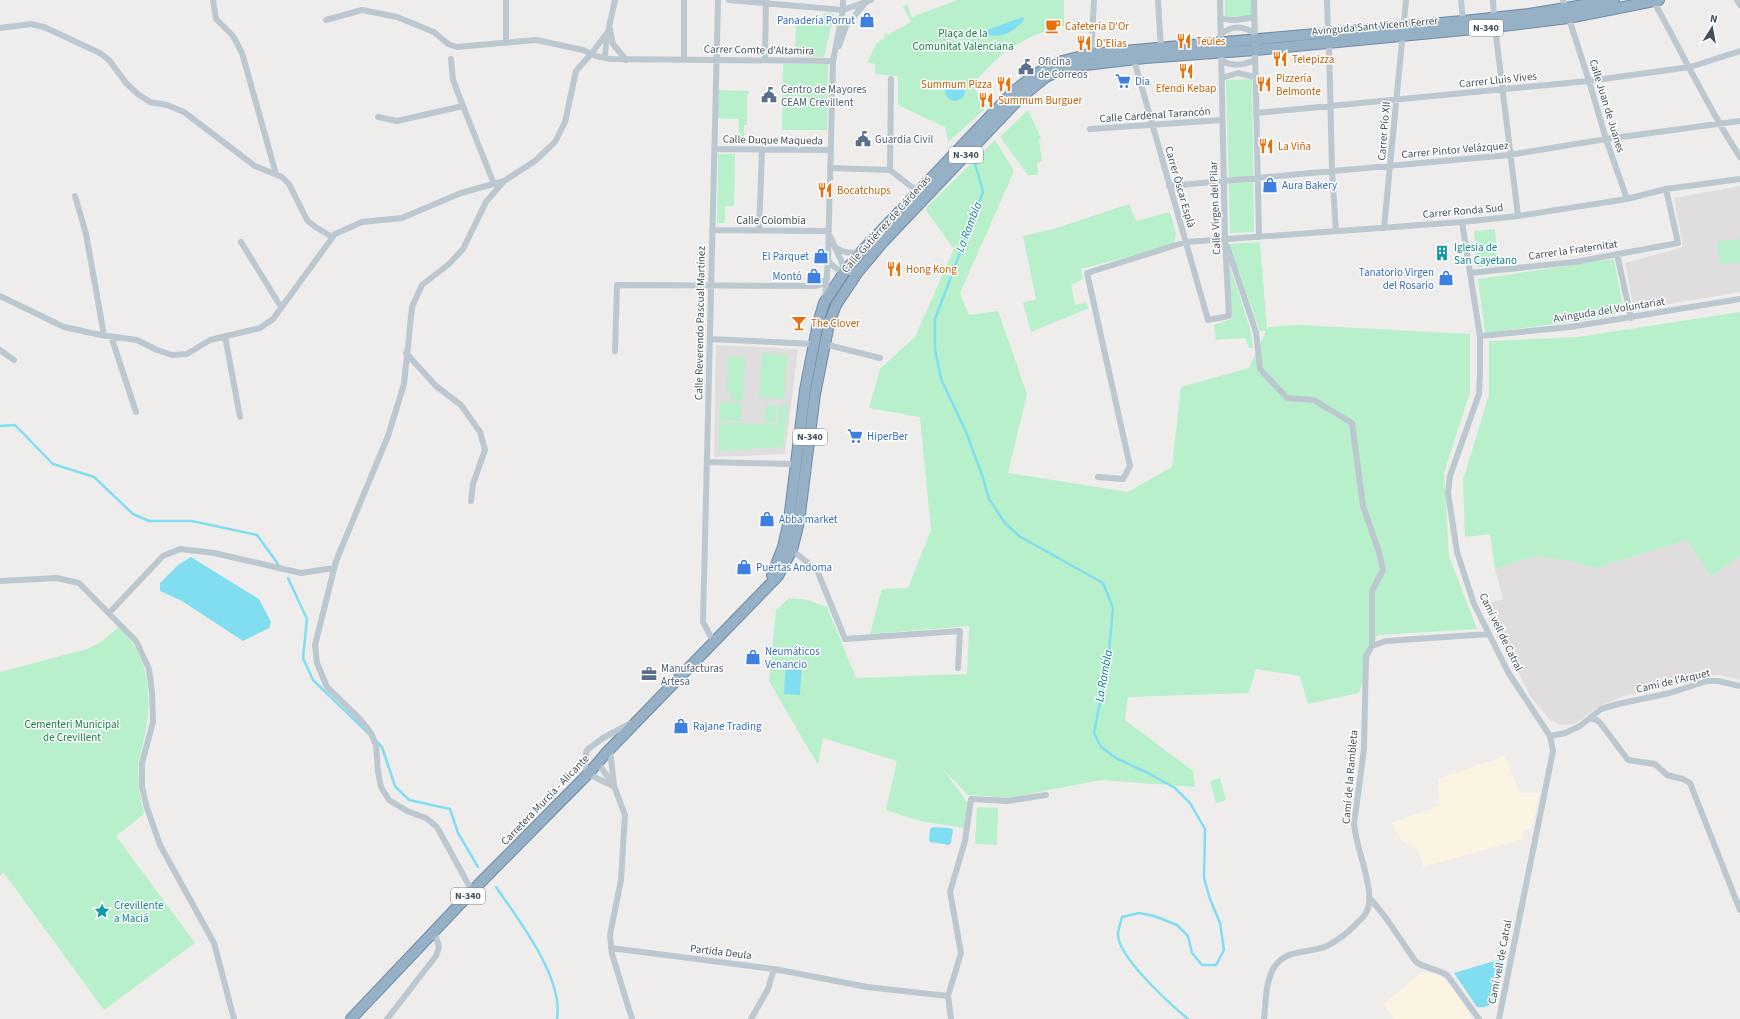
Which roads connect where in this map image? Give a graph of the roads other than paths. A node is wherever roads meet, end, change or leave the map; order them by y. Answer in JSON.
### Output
{"nodes":[{"id":1,"x":213,"y":0,"type":"edge"},
{"id":2,"x":506,"y":0,"type":"edge"},
{"id":3,"x":615,"y":0,"type":"edge"},
{"id":4,"x":684,"y":0,"type":"edge"},
{"id":5,"x":718,"y":0,"type":"edge"},
{"id":6,"x":729,"y":0,"type":"edge"},
{"id":7,"x":843,"y":0,"type":"edge"},
{"id":8,"x":1094,"y":0,"type":"edge"},
{"id":9,"x":1158,"y":0,"type":"edge"},
{"id":10,"x":1220,"y":0,"type":"edge"},
{"id":11,"x":1254,"y":0,"type":"edge"},
{"id":12,"x":1328,"y":0,"type":"edge"},
{"id":13,"x":1406,"y":0,"type":"edge"},
{"id":14,"x":1461,"y":0,"type":"edge"},
{"id":15,"x":1493,"y":0,"type":"edge"},
{"id":16,"x":1614,"y":0,"type":"edge"},
{"id":17,"x":1737,"y":0,"type":"edge"},
{"id":18,"x":868,"y":1,"type":"edge"},
{"id":19,"x":1602,"y":1,"type":"edge"},
{"id":20,"x":1657,"y":1,"type":"edge"},
{"id":21,"x":766,"y":2,"type":"edge"},
{"id":22,"x":804,"y":3,"type":"edge"},
{"id":23,"x":1740,"y":5,"type":"edge"},
{"id":24,"x":1565,"y":9,"type":"edge"},
{"id":25,"x":843,"y":10,"type":"junction"},
{"id":26,"x":1254,"y":17,"type":"junction"},
{"id":27,"x":1220,"y":18,"type":"junction"},
{"id":28,"x":326,"y":20,"type":"dead end"},
{"id":29,"x":1463,"y":21,"type":"junction"},
{"id":30,"x":1495,"y":22,"type":"junction"},
{"id":31,"x":846,"y":26,"type":"junction"},
{"id":32,"x":0,"y":28,"type":"edge"},
{"id":33,"x":610,"y":29,"type":"junction"},
{"id":34,"x":1403,"y":31,"type":"junction"},
{"id":35,"x":1329,"y":38,"type":"junction"},
{"id":36,"x":506,"y":43,"type":"junction"},
{"id":37,"x":613,"y":44,"type":"junction"},
{"id":38,"x":1255,"y":46,"type":"junction"},
{"id":39,"x":1161,"y":48,"type":"junction"},
{"id":40,"x":1221,"y":48,"type":"junction"},
{"id":41,"x":1740,"y":50,"type":"edge"},
{"id":42,"x":591,"y":54,"type":"junction"},
{"id":43,"x":1090,"y":54,"type":"junction"},
{"id":44,"x":451,"y":59,"type":"dead end"},
{"id":45,"x":607,"y":59,"type":"junction"},
{"id":46,"x":684,"y":59,"type":"junction"},
{"id":47,"x":717,"y":59,"type":"junction"},
{"id":48,"x":626,"y":60,"type":"junction"},
{"id":49,"x":765,"y":60,"type":"junction"},
{"id":50,"x":1134,"y":60,"type":"junction"},
{"id":51,"x":833,"y":61,"type":"junction"},
{"id":52,"x":1092,"y":65,"type":"junction"},
{"id":53,"x":1690,"y":67,"type":"junction"},
{"id":54,"x":1255,"y":77,"type":"junction"},
{"id":55,"x":1222,"y":78,"type":"junction"},
{"id":56,"x":890,"y":79,"type":"dead end"},
{"id":57,"x":1589,"y":81,"type":"junction"},
{"id":58,"x":1502,"y":90,"type":"junction"},
{"id":59,"x":1396,"y":100,"type":"junction"},
{"id":60,"x":463,"y":106,"type":"junction"},
{"id":61,"x":1331,"y":107,"type":"junction"},
{"id":62,"x":1256,"y":113,"type":"junction"},
{"id":63,"x":378,"y":117,"type":"dead end"},
{"id":64,"x":1222,"y":120,"type":"junction"},
{"id":65,"x":1740,"y":121,"type":"edge"},
{"id":66,"x":1152,"y":124,"type":"junction"},
{"id":67,"x":1719,"y":124,"type":"junction"},
{"id":68,"x":1090,"y":129,"type":"dead end"},
{"id":69,"x":1606,"y":139,"type":"junction"},
{"id":70,"x":715,"y":149,"type":"junction"},
{"id":71,"x":762,"y":150,"type":"junction"},
{"id":72,"x":830,"y":150,"type":"junction"},
{"id":73,"x":1509,"y":155,"type":"junction"},
{"id":74,"x":1740,"y":157,"type":"edge"},
{"id":75,"x":1390,"y":165,"type":"junction"},
{"id":76,"x":830,"y":168,"type":"junction"},
{"id":77,"x":890,"y":170,"type":"junction"},
{"id":78,"x":1332,"y":171,"type":"junction"},
{"id":79,"x":276,"y":174,"type":"junction"},
{"id":80,"x":1257,"y":177,"type":"junction"},
{"id":81,"x":1740,"y":179,"type":"edge"},
{"id":82,"x":1224,"y":180,"type":"junction"},
{"id":83,"x":504,"y":181,"type":"junction"},
{"id":84,"x":494,"y":184,"type":"junction"},
{"id":85,"x":1170,"y":186,"type":"junction"},
{"id":86,"x":1666,"y":189,"type":"junction"},
{"id":87,"x":918,"y":192,"type":"junction"},
{"id":88,"x":75,"y":196,"type":"dead end"},
{"id":89,"x":1627,"y":200,"type":"junction"},
{"id":90,"x":1518,"y":216,"type":"junction"},
{"id":91,"x":1462,"y":222,"type":"junction"},
{"id":92,"x":1384,"y":228,"type":"junction"},
{"id":93,"x":712,"y":230,"type":"junction"},
{"id":94,"x":759,"y":230,"type":"junction"},
{"id":95,"x":829,"y":230,"type":"junction"},
{"id":96,"x":1336,"y":231,"type":"junction"},
{"id":97,"x":332,"y":237,"type":"junction"},
{"id":98,"x":1259,"y":237,"type":"junction"},
{"id":99,"x":1225,"y":239,"type":"junction"},
{"id":100,"x":241,"y":242,"type":"dead end"},
{"id":101,"x":1186,"y":242,"type":"junction"},
{"id":102,"x":835,"y":247,"type":"junction"},
{"id":103,"x":861,"y":252,"type":"junction"},
{"id":104,"x":1617,"y":254,"type":"junction"},
{"id":105,"x":828,"y":260,"type":"junction"},
{"id":106,"x":845,"y":271,"type":"junction"},
{"id":107,"x":858,"y":272,"type":"junction"},
{"id":108,"x":1470,"y":273,"type":"junction"},
{"id":109,"x":827,"y":278,"type":"junction"},
{"id":110,"x":711,"y":286,"type":"junction"},
{"id":111,"x":0,"y":296,"type":"edge"},
{"id":112,"x":1740,"y":299,"type":"edge"},
{"id":113,"x":824,"y":303,"type":"junction"},
{"id":114,"x":836,"y":305,"type":"junction"},
{"id":115,"x":281,"y":307,"type":"junction"},
{"id":116,"x":1632,"y":318,"type":"junction"},
{"id":117,"x":1208,"y":320,"type":"joint"},
{"id":118,"x":104,"y":335,"type":"junction"},
{"id":119,"x":111,"y":336,"type":"junction"},
{"id":120,"x":225,"y":336,"type":"junction"},
{"id":121,"x":1480,"y":336,"type":"junction"},
{"id":122,"x":710,"y":339,"type":"junction"},
{"id":123,"x":813,"y":344,"type":"junction"},
{"id":124,"x":824,"y":344,"type":"junction"},
{"id":125,"x":0,"y":350,"type":"edge"},
{"id":126,"x":614,"y":351,"type":"dead end"},
{"id":127,"x":406,"y":353,"type":"junction"},
{"id":128,"x":880,"y":358,"type":"dead end"},
{"id":129,"x":14,"y":360,"type":"dead end"},
{"id":130,"x":136,"y":412,"type":"dead end"},
{"id":131,"x":240,"y":417,"type":"dead end"},
{"id":132,"x":798,"y":450,"type":"junction"},
{"id":133,"x":707,"y":462,"type":"junction"},
{"id":134,"x":789,"y":464,"type":"junction"},
{"id":135,"x":794,"y":477,"type":"junction"},
{"id":136,"x":1098,"y":477,"type":"dead end"},
{"id":137,"x":471,"y":501,"type":"dead end"},
{"id":138,"x":792,"y":550,"type":"junction"},
{"id":139,"x":334,"y":568,"type":"junction"},
{"id":140,"x":0,"y":581,"type":"edge"},
{"id":141,"x":756,"y":598,"type":"junction"},
{"id":142,"x":109,"y":613,"type":"junction"},
{"id":143,"x":1489,"y":634,"type":"junction"},
{"id":144,"x":714,"y":643,"type":"junction"},
{"id":145,"x":1372,"y":646,"type":"junction"},
{"id":146,"x":958,"y":668,"type":"dead end"},
{"id":147,"x":1740,"y":686,"type":"edge"},
{"id":148,"x":644,"y":714,"type":"junction"},
{"id":149,"x":1590,"y":718,"type":"junction"},
{"id":150,"x":1550,"y":736,"type":"junction"},
{"id":151,"x":610,"y":750,"type":"junction"},
{"id":152,"x":598,"y":762,"type":"junction"},
{"id":153,"x":588,"y":774,"type":"junction"},
{"id":154,"x":614,"y":786,"type":"junction"},
{"id":155,"x":1046,"y":795,"type":"dead end"},
{"id":156,"x":472,"y":891,"type":"junction"},
{"id":157,"x":1369,"y":897,"type":"junction"},
{"id":158,"x":1740,"y":910,"type":"edge"},
{"id":159,"x":434,"y":931,"type":"junction"},
{"id":160,"x":611,"y":948,"type":"junction"},
{"id":161,"x":774,"y":969,"type":"junction"},
{"id":162,"x":948,"y":996,"type":"junction"},
{"id":163,"x":389,"y":1017,"type":"edge"},
{"id":164,"x":234,"y":1019,"type":"edge"},
{"id":165,"x":350,"y":1019,"type":"edge"},
{"id":166,"x":632,"y":1019,"type":"edge"},
{"id":167,"x":751,"y":1019,"type":"edge"},
{"id":168,"x":951,"y":1019,"type":"edge"},
{"id":169,"x":1264,"y":1019,"type":"edge"},
{"id":170,"x":1479,"y":1019,"type":"edge"},
{"id":171,"x":1499,"y":1019,"type":"edge"}],
"edges":[{"from":1,"to":79,"type":"street"},
{"from":2,"to":36,"type":"street"},
{"from":3,"to":33,"type":"street"},
{"from":4,"to":46,"type":"street"},
{"from":5,"to":47,"type":"street","name":"Calle Reverendo Pascual Martínez"},
{"from":6,"to":21,"type":"street"},
{"from":7,"to":25,"type":"street"},
{"from":8,"to":43,"type":"street"},
{"from":9,"to":39,"type":"street"},
{"from":10,"to":27,"type":"street","name":"Calle Virgen del Pilar"},
{"from":11,"to":26,"type":"street"},
{"from":12,"to":35,"type":"street"},
{"from":13,"to":34,"type":"street","name":"Carrer Pío XII"},
{"from":14,"to":29,"type":"street"},
{"from":15,"to":30,"type":"street"},
{"from":16,"to":19,"type":"highway","name":"Avinguda Sant Vicent Ferrer","number":"N-340"},
{"from":17,"to":23,"type":"street"},
{"from":18,"to":25,"type":"street"},
{"from":18,"to":31,"type":"street"},
{"from":19,"to":24,"type":"highway","name":"Avinguda Sant Vicent Ferrer","number":"N-340"},
{"from":20,"to":24,"type":"highway","name":"Avinguda Sant Vicent Ferrer","number":"N-340"},
{"from":20,"to":53,"type":"street"},
{"from":21,"to":22,"type":"street"},
{"from":21,"to":49,"type":"street"},
{"from":22,"to":25,"type":"street"},
{"from":24,"to":30,"type":"highway","name":"Avinguda Sant Vicent Ferrer","number":"N-340"},
{"from":24,"to":57,"type":"street","name":"Calle Juan de Juanes"},
{"from":25,"to":31,"type":"street"},
{"from":25,"to":51,"type":"street"},
{"from":26,"to":27,"type":"street"},
{"from":26,"to":38,"type":"street"},
{"from":27,"to":40,"type":"street","name":"Calle Virgen del Pilar"},
{"from":28,"to":36,"type":"street","name":"Carrer Comte d'Altamira"},
{"from":29,"to":30,"type":"highway","name":"Avinguda Sant Vicent Ferrer","number":"N-340"},
{"from":29,"to":34,"type":"highway","name":"Avinguda Sant Vicent Ferrer","number":"N-340"},
{"from":30,"to":34,"type":"highway","name":"Avinguda Sant Vicent Ferrer","number":"N-340"},
{"from":30,"to":58,"type":"street"},
{"from":31,"to":51,"type":"street"},
{"from":32,"to":79,"type":"street"},
{"from":33,"to":37,"type":"street"},
{"from":33,"to":42,"type":"street"},
{"from":33,"to":45,"type":"street"},
{"from":34,"to":35,"type":"highway","name":"Avinguda Sant Vicent Ferrer","number":"N-340"},
{"from":34,"to":59,"type":"street","name":"Carrer Pío XII"},
{"from":35,"to":38,"type":"highway","name":"Avinguda Sant Vicent Ferrer","number":"N-340"},
{"from":35,"to":61,"type":"street"},
{"from":36,"to":42,"type":"street","name":"Carrer Comte d'Altamira"},
{"from":37,"to":45,"type":"street"},
{"from":37,"to":48,"type":"street"},
{"from":38,"to":40,"type":"highway","name":"Avinguda Sant Vicent Ferrer","number":"N-340"},
{"from":38,"to":40,"type":"street"},
{"from":38,"to":40,"type":"street"},
{"from":38,"to":54,"type":"street"},
{"from":39,"to":40,"type":"highway","name":"Avinguda Sant Vicent Ferrer","number":"N-340"},
{"from":39,"to":43,"type":"highway","name":"Avinguda Sant Vicent Ferrer","number":"N-340"},
{"from":40,"to":50,"type":"highway","name":"Avinguda Sant Vicent Ferrer","number":"N-340"},
{"from":40,"to":55,"type":"street","name":"Calle Virgen del Pilar"},
{"from":41,"to":53,"type":"street","name":"Carrer Lluis Vives"},
{"from":42,"to":45,"type":"street","name":"Carrer Comte d'Altamira"},
{"from":42,"to":83,"type":"street"},
{"from":43,"to":52,"type":"street"},
{"from":43,"to":87,"type":"highway","name":"Calle Gutiérrez de Cárdenas","number":"N-340"},
{"from":44,"to":60,"type":"street"},
{"from":45,"to":48,"type":"street","name":"Carrer Comte d'Altamira"},
{"from":46,"to":47,"type":"street","name":"Carrer Comte d'Altamira"},
{"from":46,"to":48,"type":"street","name":"Carrer Comte d'Altamira"},
{"from":47,"to":49,"type":"street","name":"Carrer Comte d'Altamira"},
{"from":47,"to":70,"type":"street","name":"Calle Reverendo Pascual Martínez"},
{"from":49,"to":51,"type":"street","name":"Carrer Comte d'Altamira"},
{"from":50,"to":52,"type":"highway","name":"Avinguda Sant Vicent Ferrer","number":"N-340"},
{"from":50,"to":66,"type":"street","name":"Carrer Òscar Esplà"},
{"from":51,"to":72,"type":"street"},
{"from":52,"to":107,"type":"highway","name":"Calle Gutiérrez de Cárdenas","number":"N-340"},
{"from":53,"to":57,"type":"street","name":"Carrer Lluis Vives"},
{"from":53,"to":67,"type":"street"},
{"from":54,"to":55,"type":"street"},
{"from":54,"to":62,"type":"street"},
{"from":55,"to":64,"type":"street","name":"Calle Virgen del Pilar"},
{"from":56,"to":77,"type":"street"},
{"from":57,"to":58,"type":"street","name":"Carrer Lluis Vives"},
{"from":57,"to":69,"type":"street","name":"Calle Juan de Juanes"},
{"from":58,"to":59,"type":"street","name":"Carrer Lluis Vives"},
{"from":58,"to":73,"type":"street"},
{"from":59,"to":61,"type":"street","name":"Carrer Lluis Vives"},
{"from":59,"to":75,"type":"street","name":"Carrer Pío XII"},
{"from":60,"to":63,"type":"street"},
{"from":60,"to":84,"type":"street"},
{"from":61,"to":62,"type":"street","name":"Carrer Lluis Vives"},
{"from":61,"to":78,"type":"street"},
{"from":62,"to":80,"type":"street"},
{"from":64,"to":66,"type":"street","name":"Calle Cardenal Tarancón"},
{"from":64,"to":82,"type":"street","name":"Calle Virgen del Pilar"},
{"from":65,"to":67,"type":"street","name":"Carrer Pintor Velázquez"},
{"from":66,"to":68,"type":"street","name":"Calle Cardenal Tarancón"},
{"from":66,"to":85,"type":"street","name":"Carrer Òscar Esplà"},
{"from":67,"to":69,"type":"street","name":"Carrer Pintor Velázquez"},
{"from":67,"to":74,"type":"street"},
{"from":69,"to":73,"type":"street","name":"Carrer Pintor Velázquez"},
{"from":69,"to":89,"type":"street","name":"Calle Juan de Juanes"},
{"from":70,"to":71,"type":"street","name":"Calle Duque Maqueda"},
{"from":70,"to":93,"type":"street","name":"Calle Reverendo Pascual Martínez"},
{"from":71,"to":72,"type":"street","name":"Calle Duque Maqueda"},
{"from":71,"to":94,"type":"street"},
{"from":72,"to":76,"type":"street"},
{"from":73,"to":75,"type":"street","name":"Carrer Pintor Velázquez"},
{"from":73,"to":90,"type":"street"},
{"from":75,"to":78,"type":"street","name":"Carrer Pintor Velázquez"},
{"from":75,"to":92,"type":"street","name":"Carrer Pío XII"},
{"from":76,"to":77,"type":"street"},
{"from":76,"to":95,"type":"street"},
{"from":77,"to":87,"type":"street"},
{"from":78,"to":80,"type":"street","name":"Carrer Pintor Velázquez"},
{"from":78,"to":96,"type":"street"},
{"from":79,"to":97,"type":"street"},
{"from":80,"to":82,"type":"street","name":"Carrer Pintor Velázquez"},
{"from":80,"to":98,"type":"street"},
{"from":81,"to":86,"type":"street","name":"Carrer Ronda Sud"},
{"from":82,"to":85,"type":"street","name":"Carrer Pintor Velázquez"},
{"from":82,"to":99,"type":"street","name":"Calle Virgen del Pilar"},
{"from":83,"to":84,"type":"street"},
{"from":83,"to":127,"type":"street"},
{"from":84,"to":97,"type":"street"},
{"from":85,"to":101,"type":"street","name":"Carrer Òscar Esplà"},
{"from":86,"to":89,"type":"street","name":"Carrer Ronda Sud"},
{"from":86,"to":104,"type":"street","name":"Carrer la Fraternitat"},
{"from":87,"to":103,"type":"highway","name":"Calle Gutiérrez de Cárdenas","number":"N-340"},
{"from":88,"to":118,"type":"street"},
{"from":89,"to":90,"type":"street","name":"Carrer Ronda Sud"},
{"from":90,"to":91,"type":"street","name":"Carrer Ronda Sud"},
{"from":91,"to":92,"type":"street","name":"Carrer Ronda Sud"},
{"from":91,"to":108,"type":"street","name":"Camí vell de Catral"},
{"from":92,"to":96,"type":"street","name":"Carrer Ronda Sud"},
{"from":93,"to":94,"type":"street","name":"Calle Colombia"},
{"from":93,"to":110,"type":"street","name":"Calle Reverendo Pascual Martínez"},
{"from":94,"to":95,"type":"street","name":"Calle Colombia"},
{"from":95,"to":102,"type":"street"},
{"from":95,"to":105,"type":"street"},
{"from":96,"to":98,"type":"street","name":"Carrer Ronda Sud"},
{"from":97,"to":115,"type":"street"},
{"from":98,"to":99,"type":"street","name":"Carrer Ronda Sud"},
{"from":99,"to":101,"type":"street","name":"Carrer Ronda Sud"},
{"from":99,"to":117,"type":"street","name":"Calle Virgen del Pilar"},
{"from":99,"to":145,"type":"street","name":"Camí de la Rambleta"},
{"from":100,"to":115,"type":"street"},
{"from":101,"to":117,"type":"street","name":"Carrer Òscar Esplà"},
{"from":101,"to":136,"type":"street","name":"Carrer Ronda Sud"},
{"from":102,"to":103,"type":"street"},
{"from":102,"to":106,"type":"street"},
{"from":103,"to":106,"type":"highway","name":"Calle Gutiérrez de Cárdenas","number":"N-340"},
{"from":104,"to":108,"type":"street","name":"Carrer la Fraternitat"},
{"from":104,"to":116,"type":"street"},
{"from":105,"to":106,"type":"street"},
{"from":105,"to":109,"type":"street"},
{"from":106,"to":107,"type":"street"},
{"from":106,"to":113,"type":"highway","name":"Calle Gutiérrez de Cárdenas","number":"N-340"},
{"from":106,"to":114,"type":"street"},
{"from":107,"to":114,"type":"highway","name":"Calle Gutiérrez de Cárdenas","number":"N-340"},
{"from":108,"to":121,"type":"street","name":"Camí vell de Catral"},
{"from":109,"to":110,"type":"street"},
{"from":109,"to":113,"type":"street"},
{"from":110,"to":122,"type":"street","name":"Calle Reverendo Pascual Martínez"},
{"from":110,"to":126,"type":"street"},
{"from":111,"to":118,"type":"street"},
{"from":112,"to":116,"type":"street","name":"Avinguda del Voluntariat"},
{"from":113,"to":123,"type":"highway","name":"Calle Gutiérrez de Cárdenas","number":"N-340"},
{"from":114,"to":124,"type":"highway","name":"Calle Gutiérrez de Cárdenas","number":"N-340"},
{"from":115,"to":120,"type":"street"},
{"from":116,"to":121,"type":"street","name":"Avinguda del Voluntariat"},
{"from":118,"to":119,"type":"street"},
{"from":119,"to":120,"type":"street"},
{"from":119,"to":130,"type":"street"},
{"from":120,"to":131,"type":"street"},
{"from":121,"to":143,"type":"street","name":"Camí vell de Catral"},
{"from":122,"to":123,"type":"street"},
{"from":122,"to":133,"type":"street","name":"Calle Reverendo Pascual Martínez"},
{"from":123,"to":132,"type":"highway","name":"Calle Gutiérrez de Cárdenas","number":"N-340"},
{"from":124,"to":128,"type":"street"},
{"from":124,"to":138,"type":"highway","name":"Calle Gutiérrez de Cárdenas","number":"N-340"},
{"from":125,"to":129,"type":"street"},
{"from":127,"to":137,"type":"street"},
{"from":127,"to":139,"type":"street"},
{"from":132,"to":134,"type":"street"},
{"from":132,"to":135,"type":"highway","name":"Calle Gutiérrez de Cárdenas","number":"N-340"},
{"from":133,"to":134,"type":"street"},
{"from":133,"to":144,"type":"street","name":"Calle Reverendo Pascual Martínez"},
{"from":134,"to":135,"type":"street"},
{"from":135,"to":141,"type":"highway","name":"Calle Gutiérrez de Cárdenas","number":"N-340"},
{"from":138,"to":141,"type":"highway","name":"Calle Gutiérrez de Cárdenas","number":"N-340"},
{"from":138,"to":146,"type":"street"},
{"from":139,"to":142,"type":"street"},
{"from":139,"to":156,"type":"street"},
{"from":140,"to":142,"type":"street"},
{"from":141,"to":144,"type":"highway","name":"Carretera Murcia - Alicante","number":"N-340"},
{"from":142,"to":164,"type":"street"},
{"from":143,"to":145,"type":"street"},
{"from":143,"to":150,"type":"street","name":"Camí vell de Catral"},
{"from":144,"to":148,"type":"highway","name":"Carretera Murcia - Alicante","number":"N-340"},
{"from":145,"to":157,"type":"street","name":"Camí de la Rambleta"},
{"from":147,"to":149,"type":"street","name":"Camí de l'Arquet"},
{"from":148,"to":151,"type":"highway","name":"Carretera Murcia - Alicante","number":"N-340"},
{"from":148,"to":153,"type":"street"},
{"from":149,"to":150,"type":"street","name":"Camí de l'Arquet"},
{"from":149,"to":158,"type":"street"},
{"from":150,"to":171,"type":"street","name":"Camí vell de Catral"},
{"from":151,"to":152,"type":"highway","name":"Carretera Murcia - Alicante","number":"N-340"},
{"from":151,"to":154,"type":"street"},
{"from":152,"to":153,"type":"highway","name":"Carretera Murcia - Alicante","number":"N-340"},
{"from":152,"to":154,"type":"street"},
{"from":153,"to":154,"type":"street"},
{"from":153,"to":156,"type":"highway","name":"Carretera Murcia - Alicante","number":"N-340"},
{"from":154,"to":160,"type":"street"},
{"from":155,"to":162,"type":"street"},
{"from":156,"to":159,"type":"highway","name":"Carretera Murcia - Alicante","number":"N-340"},
{"from":157,"to":169,"type":"street","name":"Camí de la Rambleta"},
{"from":157,"to":170,"type":"street"},
{"from":159,"to":163,"type":"street"},
{"from":159,"to":165,"type":"highway","name":"Carretera Murcia - Alicante","number":"N-340"},
{"from":160,"to":161,"type":"street","name":"Partida Deula"},
{"from":160,"to":166,"type":"street"},
{"from":161,"to":162,"type":"street","name":"Partida Deula"},
{"from":161,"to":167,"type":"street"},
{"from":162,"to":168,"type":"street"}]}
